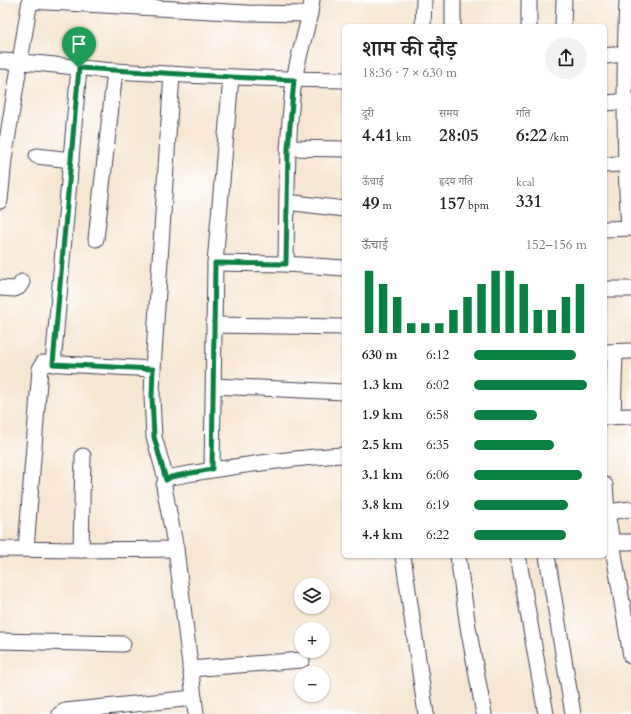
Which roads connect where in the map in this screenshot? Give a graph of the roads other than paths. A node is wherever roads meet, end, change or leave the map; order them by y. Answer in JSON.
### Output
{"nodes":[{"id":1,"x":30,"y":0,"type":"edge"},
{"id":2,"x":420,"y":0,"type":"edge"},
{"id":3,"x":453,"y":0,"type":"edge"},
{"id":4,"x":529,"y":0,"type":"edge"},
{"id":5,"x":564,"y":0,"type":"edge"},
{"id":6,"x":627,"y":0,"type":"edge"},
{"id":7,"x":247,"y":6,"type":"edge"},
{"id":8,"x":311,"y":7,"type":"edge"},
{"id":9,"x":423,"y":24,"type":"edge"},
{"id":10,"x":453,"y":24,"type":"edge"},
{"id":11,"x":529,"y":24,"type":"edge"},
{"id":12,"x":563,"y":24,"type":"edge"},
{"id":13,"x":628,"y":54,"type":"edge"},
{"id":14,"x":607,"y":56,"type":"edge"},
{"id":15,"x":0,"y":61,"type":"edge"},
{"id":16,"x":20,"y":62,"type":"junction"},
{"id":17,"x":79,"y":68,"type":"junction"},
{"id":18,"x":115,"y":71,"type":"junction"},
{"id":19,"x":172,"y":74,"type":"junction"},
{"id":20,"x":231,"y":77,"type":"junction"},
{"id":21,"x":294,"y":80,"type":"junction"},
{"id":22,"x":342,"y":80,"type":"edge"},
{"id":23,"x":628,"y":101,"type":"edge"},
{"id":24,"x":607,"y":103,"type":"edge"},
{"id":25,"x":5,"y":123,"type":"edge"},
{"id":26,"x":288,"y":148,"type":"junction"},
{"id":27,"x":342,"y":149,"type":"edge"},
{"id":28,"x":37,"y":156,"type":"dead end"},
{"id":29,"x":71,"y":160,"type":"junction"},
{"id":30,"x":628,"y":163,"type":"edge"},
{"id":31,"x":607,"y":165,"type":"edge"},
{"id":32,"x":0,"y":201,"type":"edge"},
{"id":33,"x":287,"y":202,"type":"junction"},
{"id":34,"x":342,"y":208,"type":"edge"},
{"id":35,"x":630,"y":228,"type":"edge"},
{"id":36,"x":607,"y":229,"type":"edge"},
{"id":37,"x":96,"y":239,"type":"dead end"},
{"id":38,"x":215,"y":263,"type":"junction"},
{"id":39,"x":286,"y":264,"type":"junction"},
{"id":40,"x":342,"y":268,"type":"edge"},
{"id":41,"x":22,"y":282,"type":"dead end"},
{"id":42,"x":0,"y":288,"type":"edge"},
{"id":43,"x":631,"y":288,"type":"edge"},
{"id":44,"x":607,"y":290,"type":"edge"},
{"id":45,"x":214,"y":325,"type":"junction"},
{"id":46,"x":342,"y":327,"type":"edge"},
{"id":47,"x":631,"y":351,"type":"edge"},
{"id":48,"x":610,"y":352,"type":"edge"},
{"id":49,"x":53,"y":364,"type":"junction"},
{"id":50,"x":153,"y":369,"type":"junction"},
{"id":51,"x":214,"y":386,"type":"junction"},
{"id":52,"x":342,"y":392,"type":"edge"},
{"id":53,"x":631,"y":416,"type":"edge"},
{"id":54,"x":609,"y":417,"type":"edge"},
{"id":55,"x":342,"y":455,"type":"edge"},
{"id":56,"x":83,"y":456,"type":"dead end"},
{"id":57,"x":212,"y":469,"type":"junction"},
{"id":58,"x":166,"y":480,"type":"junction"},
{"id":59,"x":631,"y":509,"type":"edge"},
{"id":60,"x":607,"y":512,"type":"joint"},
{"id":61,"x":609,"y":542,"type":"edge"},
{"id":62,"x":631,"y":542,"type":"edge"},
{"id":63,"x":0,"y":549,"type":"edge"},
{"id":64,"x":26,"y":549,"type":"junction"},
{"id":65,"x":81,"y":550,"type":"junction"},
{"id":66,"x":176,"y":550,"type":"junction"},
{"id":67,"x":403,"y":558,"type":"edge"},
{"id":68,"x":458,"y":558,"type":"edge"},
{"id":69,"x":518,"y":558,"type":"edge"},
{"id":70,"x":547,"y":558,"type":"edge"},
{"id":71,"x":0,"y":641,"type":"edge"},
{"id":72,"x":123,"y":644,"type":"dead end"},
{"id":73,"x":631,"y":656,"type":"edge"},
{"id":74,"x":302,"y":660,"type":"dead end"},
{"id":75,"x":190,"y":669,"type":"junction"},
{"id":76,"x":194,"y":698,"type":"junction"},
{"id":77,"x":60,"y":714,"type":"edge"},
{"id":78,"x":196,"y":714,"type":"edge"},
{"id":79,"x":426,"y":714,"type":"edge"},
{"id":80,"x":484,"y":714,"type":"edge"},
{"id":81,"x":546,"y":714,"type":"edge"},
{"id":82,"x":573,"y":714,"type":"edge"}],
"edges":[{"from":1,"to":7,"type":"street"},
{"from":1,"to":16,"type":"street"},
{"from":2,"to":9,"type":"street"},
{"from":3,"to":10,"type":"street"},
{"from":4,"to":11,"type":"street"},
{"from":5,"to":12,"type":"street"},
{"from":6,"to":13,"type":"street"},
{"from":7,"to":8,"type":"street"},
{"from":8,"to":21,"type":"street"},
{"from":13,"to":14,"type":"street"},
{"from":13,"to":23,"type":"street"},
{"from":15,"to":16,"type":"street"},
{"from":16,"to":17,"type":"street"},
{"from":16,"to":25,"type":"street"},
{"from":17,"to":18,"type":"street"},
{"from":17,"to":29,"type":"street"},
{"from":18,"to":19,"type":"street"},
{"from":18,"to":37,"type":"street"},
{"from":19,"to":20,"type":"street"},
{"from":19,"to":50,"type":"street"},
{"from":20,"to":21,"type":"street"},
{"from":20,"to":38,"type":"street"},
{"from":21,"to":22,"type":"street"},
{"from":21,"to":26,"type":"street"},
{"from":23,"to":24,"type":"street"},
{"from":23,"to":30,"type":"street"},
{"from":25,"to":32,"type":"street"},
{"from":26,"to":27,"type":"street"},
{"from":26,"to":33,"type":"street"},
{"from":28,"to":29,"type":"street"},
{"from":29,"to":49,"type":"street"},
{"from":30,"to":31,"type":"street"},
{"from":30,"to":35,"type":"street"},
{"from":33,"to":34,"type":"street"},
{"from":33,"to":39,"type":"street"},
{"from":35,"to":36,"type":"street"},
{"from":38,"to":39,"type":"street"},
{"from":38,"to":45,"type":"street"},
{"from":39,"to":40,"type":"street"},
{"from":41,"to":42,"type":"street"},
{"from":43,"to":44,"type":"street"},
{"from":45,"to":46,"type":"street"},
{"from":45,"to":51,"type":"street"},
{"from":47,"to":48,"type":"street"},
{"from":48,"to":54,"type":"street"},
{"from":49,"to":50,"type":"street"},
{"from":49,"to":64,"type":"street"},
{"from":50,"to":58,"type":"street"},
{"from":51,"to":52,"type":"street"},
{"from":51,"to":57,"type":"street"},
{"from":53,"to":54,"type":"street"},
{"from":55,"to":57,"type":"street"},
{"from":56,"to":65,"type":"street"},
{"from":57,"to":58,"type":"street"},
{"from":58,"to":66,"type":"street"},
{"from":59,"to":60,"type":"street"},
{"from":60,"to":61,"type":"street"},
{"from":61,"to":62,"type":"street"},
{"from":61,"to":73,"type":"street"},
{"from":63,"to":64,"type":"street"},
{"from":64,"to":65,"type":"street"},
{"from":65,"to":66,"type":"street"},
{"from":66,"to":75,"type":"street"},
{"from":67,"to":79,"type":"street"},
{"from":68,"to":80,"type":"street"},
{"from":69,"to":81,"type":"street"},
{"from":70,"to":82,"type":"street"},
{"from":71,"to":72,"type":"street"},
{"from":74,"to":75,"type":"street"},
{"from":75,"to":76,"type":"street"},
{"from":76,"to":77,"type":"street"},
{"from":76,"to":78,"type":"street"}]}
